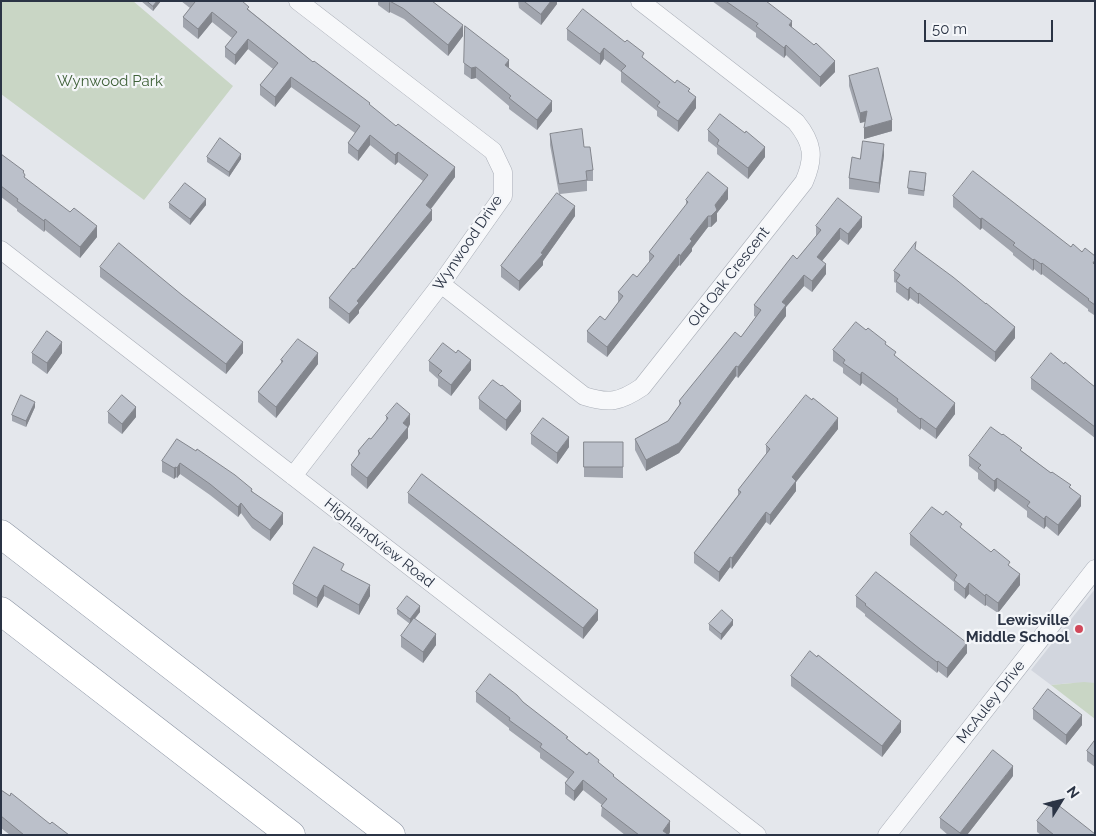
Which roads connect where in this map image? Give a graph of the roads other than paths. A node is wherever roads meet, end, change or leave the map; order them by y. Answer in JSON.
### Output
{"nodes":[{"id":1,"x":298,"y":1,"type":"edge"},
{"id":2,"x":640,"y":1,"type":"edge"},
{"id":3,"x":1,"y":250,"type":"edge"},
{"id":4,"x":441,"y":284,"type":"junction"},
{"id":5,"x":292,"y":476,"type":"junction"},
{"id":6,"x":1,"y":534,"type":"edge"},
{"id":7,"x":1095,"y":569,"type":"edge"},
{"id":8,"x":1,"y":610,"type":"edge"},
{"id":9,"x":291,"y":835,"type":"edge"},
{"id":10,"x":391,"y":835,"type":"edge"},
{"id":11,"x":757,"y":835,"type":"edge"},
{"id":12,"x":887,"y":835,"type":"edge"}],
"edges":[{"from":1,"to":4,"type":"street","name":"Wynwood Drive"},
{"from":2,"to":4,"type":"street","name":"Old Oak Crescent"},
{"from":3,"to":5,"type":"street","name":"Highlandview Road"},
{"from":4,"to":5,"type":"street","name":"Wynwood Drive"},
{"from":5,"to":11,"type":"street","name":"Highlandview Road"},
{"from":6,"to":10,"type":"highway"},
{"from":7,"to":12,"type":"street","name":"McAuley Drive"},
{"from":8,"to":9,"type":"highway"}]}
